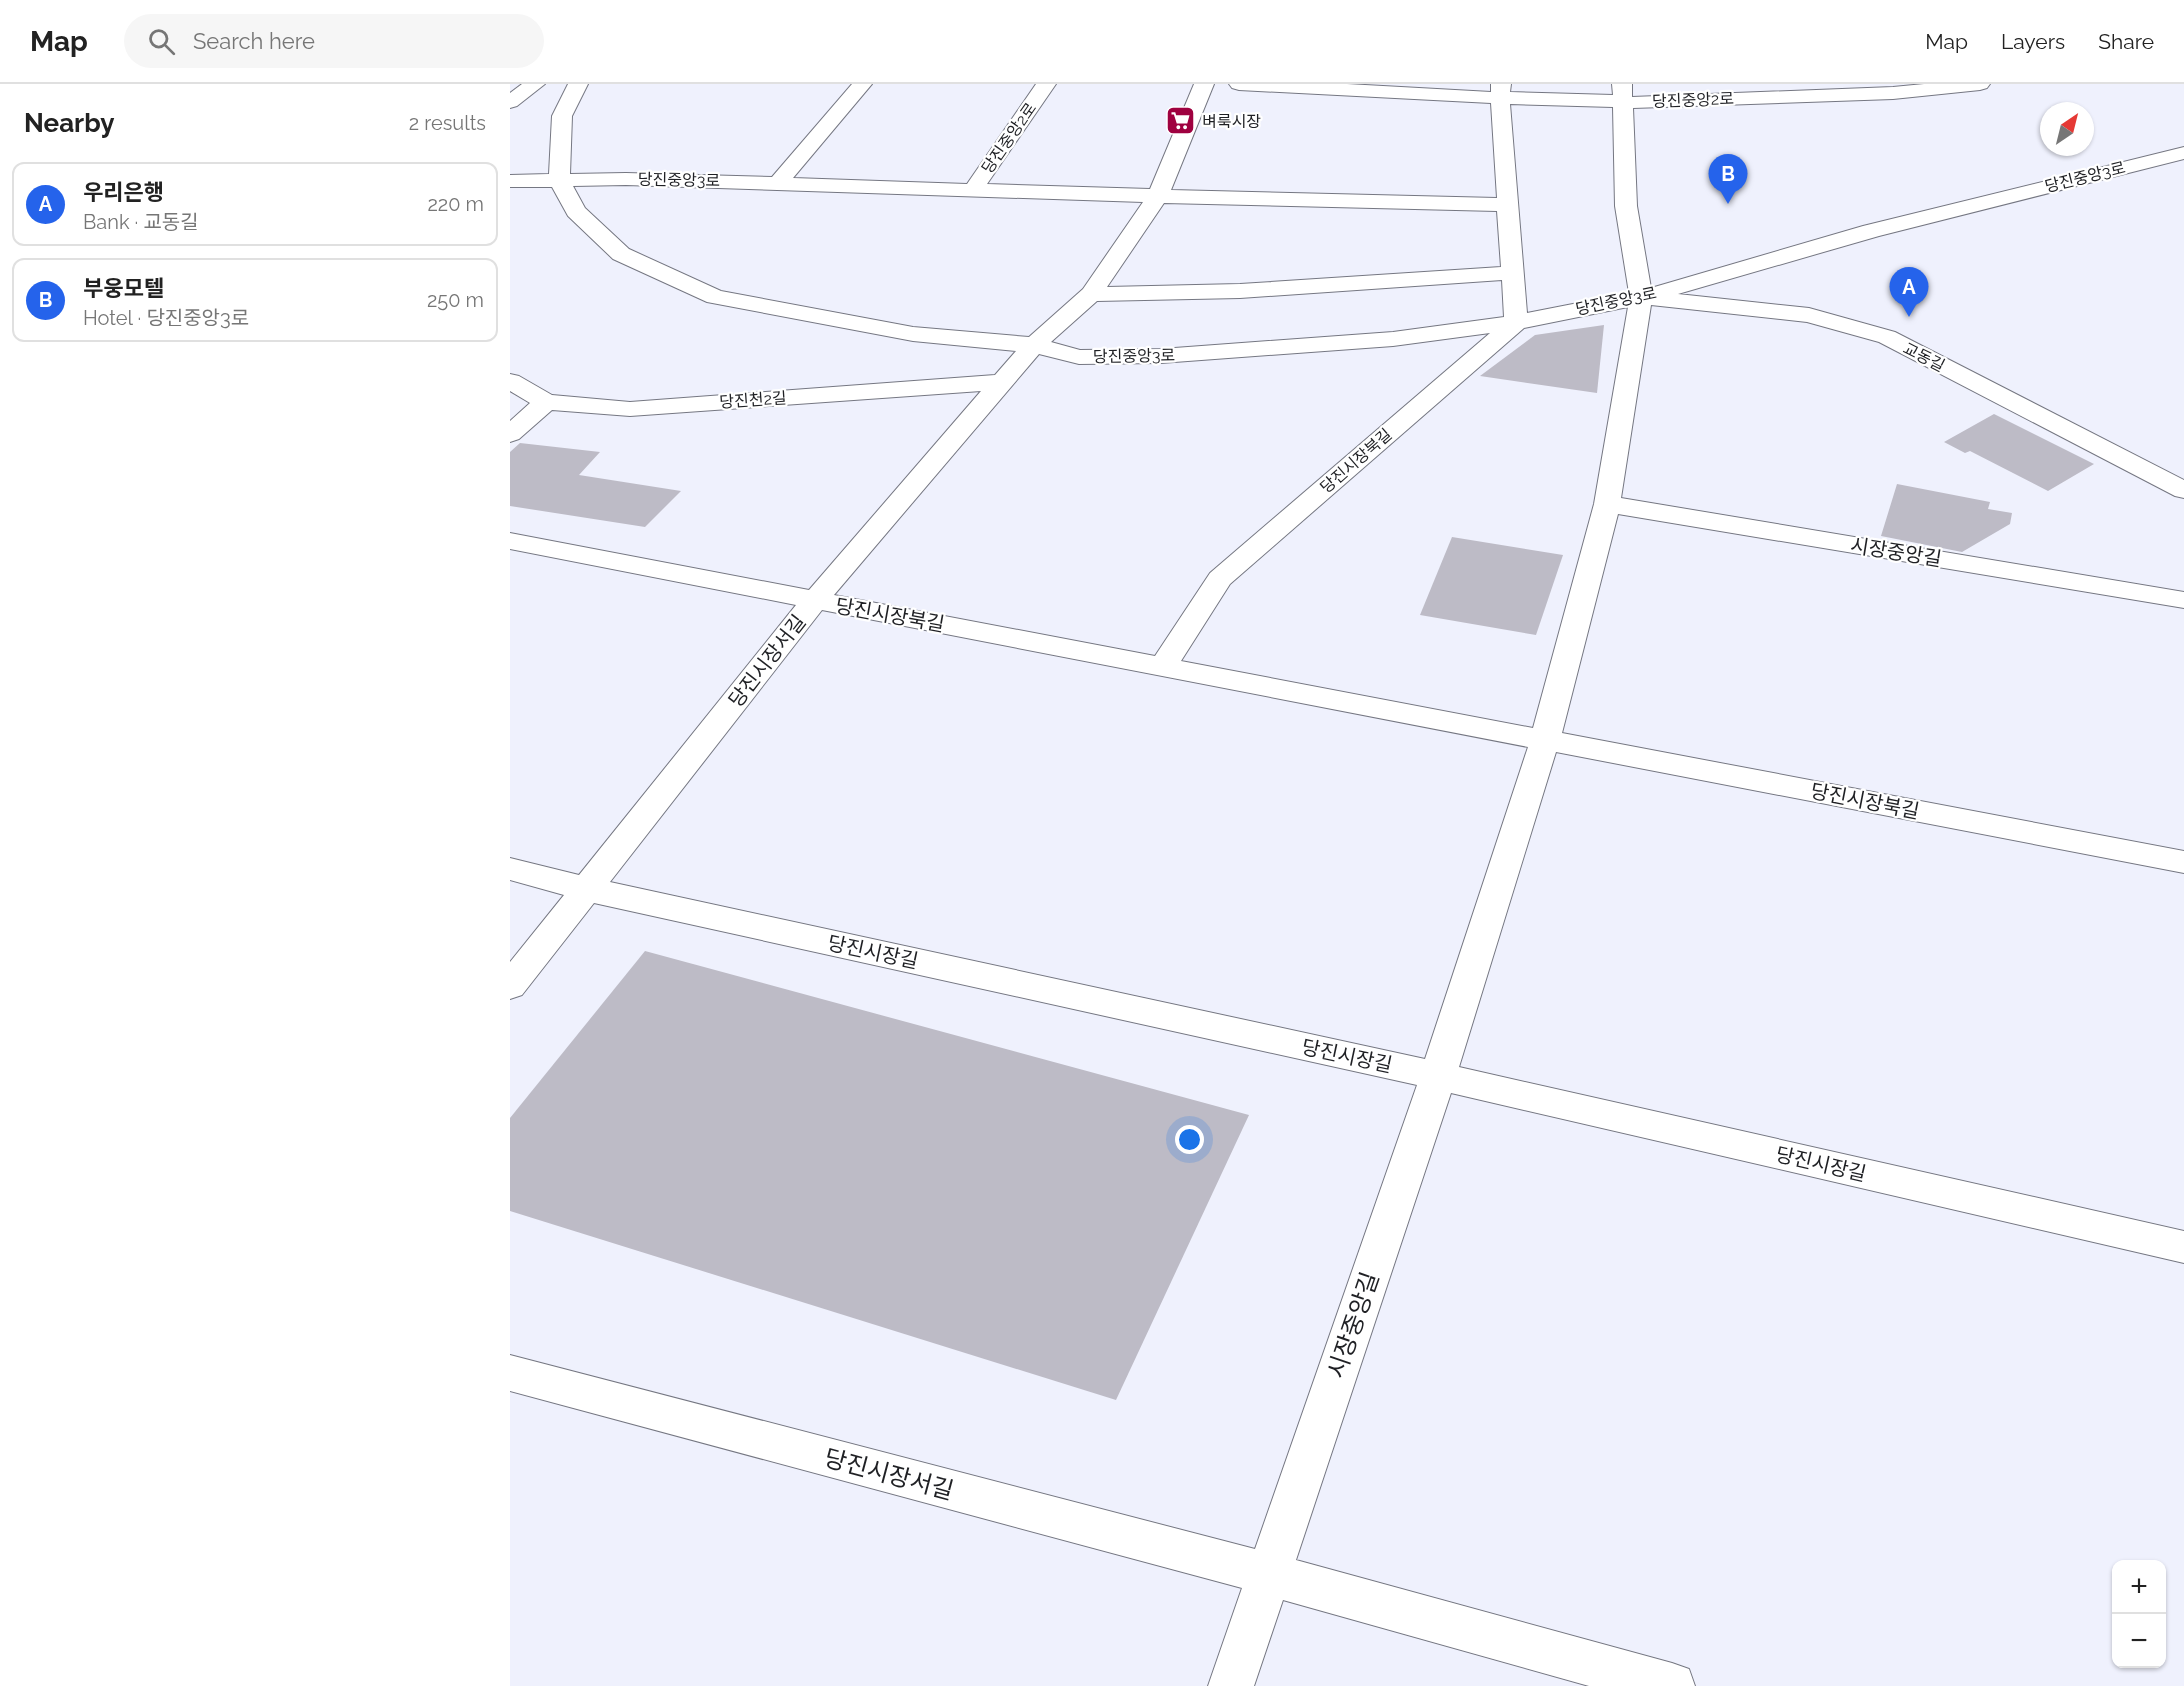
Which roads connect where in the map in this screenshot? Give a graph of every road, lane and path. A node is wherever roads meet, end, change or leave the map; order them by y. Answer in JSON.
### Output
{"nodes":[{"id":1,"x":535,"y":84,"type":"edge"},
{"id":2,"x":578,"y":84,"type":"edge"},
{"id":3,"x":862,"y":84,"type":"edge"},
{"id":4,"x":1046,"y":84,"type":"edge"},
{"id":5,"x":1204,"y":84,"type":"edge"},
{"id":6,"x":1239,"y":84,"type":"edge"},
{"id":7,"x":1980,"y":84,"type":"edge"},
{"id":8,"x":1501,"y":91,"type":"edge"},
{"id":9,"x":1622,"y":94,"type":"edge"},
{"id":10,"x":510,"y":102,"type":"edge"},
{"id":11,"x":2184,"y":153,"type":"edge"},
{"id":12,"x":510,"y":180,"type":"edge"},
{"id":13,"x":560,"y":180,"type":"junction"},
{"id":14,"x":779,"y":182,"type":"junction"},
{"id":15,"x":972,"y":191,"type":"junction"},
{"id":16,"x":1158,"y":196,"type":"junction"},
{"id":17,"x":1508,"y":205,"type":"junction"},
{"id":18,"x":1511,"y":273,"type":"junction"},
{"id":19,"x":1091,"y":294,"type":"junction"},
{"id":20,"x":1641,"y":298,"type":"junction"},
{"id":21,"x":1515,"y":322,"type":"junction"},
{"id":22,"x":1034,"y":345,"type":"junction"},
{"id":23,"x":510,"y":381,"type":"edge"},
{"id":24,"x":1002,"y":382,"type":"junction"},
{"id":25,"x":546,"y":402,"type":"junction"},
{"id":26,"x":510,"y":434,"type":"edge"},
{"id":27,"x":2184,"y":490,"type":"edge"},
{"id":28,"x":1607,"y":504,"type":"junction"},
{"id":29,"x":510,"y":541,"type":"edge"},
{"id":30,"x":2184,"y":600,"type":"edge"},
{"id":31,"x":814,"y":601,"type":"junction"},
{"id":32,"x":1164,"y":665,"type":"junction"},
{"id":33,"x":1545,"y":740,"type":"junction"},
{"id":34,"x":2184,"y":861,"type":"edge"},
{"id":35,"x":510,"y":869,"type":"edge"},
{"id":36,"x":586,"y":889,"type":"junction"},
{"id":37,"x":510,"y":986,"type":"edge"},
{"id":38,"x":1438,"y":1076,"type":"junction"},
{"id":39,"x":2184,"y":1247,"type":"edge"},
{"id":40,"x":510,"y":1373,"type":"edge"},
{"id":41,"x":1268,"y":1574,"type":"junction"},
{"id":42,"x":1231,"y":1686,"type":"edge"},
{"id":43,"x":1672,"y":1686,"type":"edge"}],
"edges":[{"from":1,"to":10,"type":"street"},
{"from":2,"to":13,"type":"street","name":"당진중앙3로"},
{"from":3,"to":14,"type":"street"},
{"from":4,"to":15,"type":"street","name":"당진중앙2로"},
{"from":5,"to":16,"type":"street"},
{"from":6,"to":8,"type":"street","name":"당진중앙2로"},
{"from":7,"to":9,"type":"street","name":"당진중앙2로"},
{"from":8,"to":9,"type":"street","name":"당진중앙2로"},
{"from":8,"to":17,"type":"street"},
{"from":9,"to":20,"type":"street"},
{"from":11,"to":20,"type":"street","name":"당진중앙3로"},
{"from":12,"to":13,"type":"street"},
{"from":13,"to":14,"type":"street","name":"당진중앙3로"},
{"from":13,"to":22,"type":"street","name":"당진중앙3로"},
{"from":14,"to":15,"type":"street","name":"당진중앙3로"},
{"from":15,"to":16,"type":"street","name":"당진중앙3로"},
{"from":16,"to":17,"type":"street","name":"당진중앙3로"},
{"from":16,"to":19,"type":"street"},
{"from":17,"to":18,"type":"street"},
{"from":18,"to":19,"type":"street"},
{"from":18,"to":21,"type":"street"},
{"from":19,"to":22,"type":"street"},
{"from":20,"to":21,"type":"street","name":"당진중앙3로"},
{"from":20,"to":27,"type":"street","name":"교동길"},
{"from":20,"to":28,"type":"street"},
{"from":21,"to":22,"type":"street","name":"당진중앙3로"},
{"from":21,"to":32,"type":"street","name":"당진시장북길"},
{"from":22,"to":24,"type":"street","name":"당진시장서길"},
{"from":23,"to":25,"type":"street","name":"당진천2길"},
{"from":24,"to":25,"type":"street","name":"당진천2길"},
{"from":24,"to":31,"type":"street","name":"당진시장서길"},
{"from":25,"to":26,"type":"street"},
{"from":28,"to":30,"type":"street","name":"시장중앙길"},
{"from":28,"to":33,"type":"street"},
{"from":29,"to":31,"type":"street","name":"당진시장북길"},
{"from":31,"to":32,"type":"street","name":"당진시장북길"},
{"from":31,"to":36,"type":"street","name":"당진시장서길"},
{"from":32,"to":33,"type":"street","name":"당진시장북길"},
{"from":33,"to":34,"type":"street","name":"당진시장북길"},
{"from":33,"to":38,"type":"street"},
{"from":35,"to":36,"type":"street","name":"당진시장길"},
{"from":36,"to":37,"type":"street","name":"당진시장서길"},
{"from":36,"to":38,"type":"street","name":"당진시장길"},
{"from":38,"to":39,"type":"street","name":"당진시장길"},
{"from":38,"to":41,"type":"street","name":"시장중앙길"},
{"from":40,"to":41,"type":"street","name":"당진시장서길"},
{"from":41,"to":42,"type":"street","name":"시장중앙길"},
{"from":41,"to":43,"type":"street"}]}
